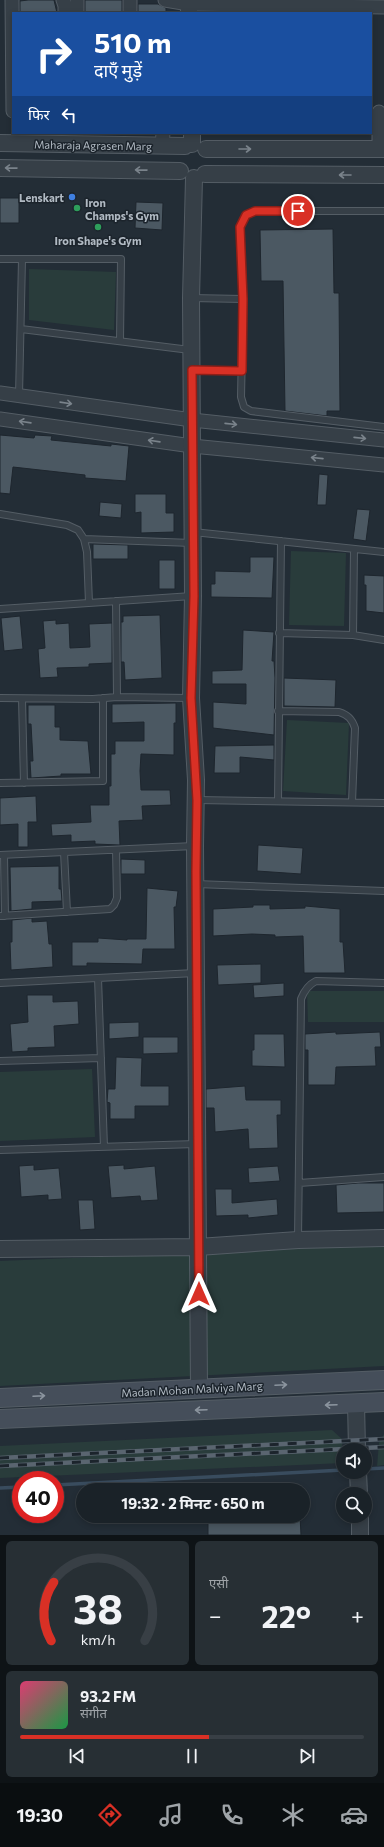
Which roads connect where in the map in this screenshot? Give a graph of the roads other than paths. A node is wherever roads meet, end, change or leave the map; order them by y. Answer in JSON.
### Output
{"nodes":[{"id":1,"x":12,"y":0,"type":"edge"},
{"id":2,"x":63,"y":0,"type":"edge"},
{"id":3,"x":77,"y":0,"type":"edge"},
{"id":4,"x":130,"y":0,"type":"edge"},
{"id":5,"x":165,"y":0,"type":"edge"},
{"id":6,"x":287,"y":3,"type":"edge"},
{"id":7,"x":379,"y":5,"type":"edge"},
{"id":8,"x":189,"y":6,"type":"edge"},
{"id":9,"x":12,"y":12,"type":"edge"},
{"id":10,"x":65,"y":12,"type":"edge"},
{"id":11,"x":77,"y":12,"type":"edge"},
{"id":12,"x":130,"y":12,"type":"edge"},
{"id":13,"x":165,"y":12,"type":"edge"},
{"id":14,"x":378,"y":112,"type":"edge"},
{"id":15,"x":60,"y":139,"type":"edge"},
{"id":16,"x":163,"y":139,"type":"edge"},
{"id":17,"x":0,"y":143,"type":"edge"},
{"id":18,"x":194,"y":143,"type":"edge"},
{"id":19,"x":381,"y":148,"type":"edge"},
{"id":20,"x":0,"y":168,"type":"edge"},
{"id":21,"x":180,"y":171,"type":"junction"},
{"id":22,"x":384,"y":175,"type":"edge"},
{"id":23,"x":200,"y":176,"type":"junction"},
{"id":24,"x":384,"y":211,"type":"edge"},
{"id":25,"x":0,"y":259,"type":"edge"},
{"id":26,"x":22,"y":259,"type":"junction"},
{"id":27,"x":191,"y":298,"type":"junction"},
{"id":28,"x":243,"y":299,"type":"junction"},
{"id":29,"x":21,"y":329,"type":"junction"},
{"id":30,"x":120,"y":341,"type":"junction"},
{"id":31,"x":192,"y":350,"type":"junction"},
{"id":32,"x":192,"y":370,"type":"junction"},
{"id":33,"x":242,"y":371,"type":"junction"},
{"id":34,"x":0,"y":393,"type":"edge"},
{"id":35,"x":19,"y":396,"type":"junction"},
{"id":36,"x":0,"y":419,"type":"edge"},
{"id":37,"x":192,"y":420,"type":"junction"},
{"id":38,"x":384,"y":427,"type":"edge"},
{"id":39,"x":384,"y":440,"type":"edge"},
{"id":40,"x":192,"y":446,"type":"junction"},
{"id":41,"x":384,"y":465,"type":"edge"},
{"id":42,"x":0,"y":514,"type":"edge"},
{"id":43,"x":193,"y":538,"type":"junction"},
{"id":44,"x":84,"y":539,"type":"junction"},
{"id":45,"x":281,"y":541,"type":"junction"},
{"id":46,"x":354,"y":549,"type":"junction"},
{"id":47,"x":384,"y":552,"type":"edge"},
{"id":48,"x":194,"y":596,"type":"junction"},
{"id":49,"x":116,"y":601,"type":"junction"},
{"id":50,"x":89,"y":603,"type":"junction"},
{"id":51,"x":0,"y":609,"type":"edge"},
{"id":52,"x":280,"y":633,"type":"junction"},
{"id":53,"x":353,"y":635,"type":"junction"},
{"id":54,"x":384,"y":640,"type":"edge"},
{"id":55,"x":117,"y":697,"type":"junction"},
{"id":56,"x":0,"y":698,"type":"edge"},
{"id":57,"x":103,"y":698,"type":"junction"},
{"id":58,"x":191,"y":698,"type":"junction"},
{"id":59,"x":22,"y":699,"type":"junction"},
{"id":60,"x":278,"y":711,"type":"junction"},
{"id":61,"x":0,"y":783,"type":"edge"},
{"id":62,"x":24,"y":783,"type":"junction"},
{"id":63,"x":197,"y":800,"type":"junction"},
{"id":64,"x":278,"y":801,"type":"junction"},
{"id":65,"x":352,"y":802,"type":"junction"},
{"id":66,"x":384,"y":803,"type":"edge"},
{"id":67,"x":195,"y":846,"type":"junction"},
{"id":68,"x":116,"y":850,"type":"junction"},
{"id":69,"x":64,"y":852,"type":"junction"},
{"id":70,"x":2,"y":855,"type":"edge"},
{"id":71,"x":196,"y":884,"type":"junction"},
{"id":72,"x":384,"y":891,"type":"edge"},
{"id":73,"x":67,"y":912,"type":"junction"},
{"id":74,"x":3,"y":916,"type":"edge"},
{"id":75,"x":196,"y":973,"type":"junction"},
{"id":76,"x":98,"y":978,"type":"junction"},
{"id":77,"x":0,"y":983,"type":"edge"},
{"id":78,"x":384,"y":983,"type":"edge"},
{"id":79,"x":101,"y":1058,"type":"junction"},
{"id":80,"x":0,"y":1061,"type":"edge"},
{"id":81,"x":198,"y":1144,"type":"junction"},
{"id":82,"x":104,"y":1147,"type":"junction"},
{"id":83,"x":0,"y":1150,"type":"edge"},
{"id":84,"x":384,"y":1177,"type":"edge"},
{"id":85,"x":299,"y":1183,"type":"junction"},
{"id":86,"x":384,"y":1238,"type":"edge"},
{"id":87,"x":298,"y":1240,"type":"junction"},
{"id":88,"x":198,"y":1247,"type":"junction"},
{"id":89,"x":0,"y":1249,"type":"edge"},
{"id":90,"x":384,"y":1380,"type":"edge"},
{"id":91,"x":199,"y":1388,"type":"junction"},
{"id":92,"x":0,"y":1398,"type":"edge"},
{"id":93,"x":384,"y":1402,"type":"edge"},
{"id":94,"x":356,"y":1403,"type":"junction"},
{"id":95,"x":0,"y":1419,"type":"edge"},
{"id":96,"x":357,"y":1443,"type":"edge"},
{"id":97,"x":360,"y":1523,"type":"edge"},
{"id":98,"x":360,"y":1535,"type":"edge"}],
"edges":[{"from":1,"to":9,"type":"street"},
{"from":2,"to":10,"type":"street"},
{"from":3,"to":11,"type":"street"},
{"from":4,"to":12,"type":"street"},
{"from":5,"to":8,"type":"street"},
{"from":5,"to":13,"type":"street"},
{"from":6,"to":7,"type":"street"},
{"from":6,"to":8,"type":"street"},
{"from":14,"to":19,"type":"street"},
{"from":15,"to":16,"type":"street","name":"Maharaja Agrasen Marg"},
{"from":15,"to":17,"type":"street","name":"Maharaja Agrasen Marg"},
{"from":16,"to":18,"type":"street","name":"Maharaja Agrasen Marg"},
{"from":18,"to":19,"type":"street","name":"Maharaja Agrasen Marg","one_way":true},
{"from":18,"to":21,"type":"street"},
{"from":18,"to":23,"type":"street"},
{"from":21,"to":20,"type":"street","one_way":true},
{"from":21,"to":23,"type":"street"},
{"from":22,"to":23,"type":"street","one_way":true},
{"from":23,"to":27,"type":"street"},
{"from":24,"to":28,"type":"lane"},
{"from":25,"to":26,"type":"lane"},
{"from":26,"to":29,"type":"lane"},
{"from":26,"to":30,"type":"lane"},
{"from":27,"to":28,"type":"lane"},
{"from":27,"to":31,"type":"street"},
{"from":28,"to":33,"type":"lane"},
{"from":29,"to":30,"type":"lane"},
{"from":29,"to":35,"type":"lane"},
{"from":30,"to":31,"type":"lane"},
{"from":31,"to":32,"type":"street"},
{"from":32,"to":33,"type":"lane"},
{"from":32,"to":37,"type":"street"},
{"from":33,"to":38,"type":"lane"},
{"from":34,"to":35,"type":"street"},
{"from":35,"to":37,"type":"street","one_way":true},
{"from":40,"to":36,"type":"street","one_way":true},
{"from":37,"to":39,"type":"street","one_way":true},
{"from":37,"to":40,"type":"street"},
{"from":41,"to":40,"type":"street","one_way":true},
{"from":40,"to":43,"type":"street"},
{"from":42,"to":44,"type":"lane"},
{"from":43,"to":44,"type":"lane"},
{"from":43,"to":45,"type":"lane"},
{"from":43,"to":48,"type":"street"},
{"from":44,"to":50,"type":"lane"},
{"from":45,"to":46,"type":"lane"},
{"from":45,"to":52,"type":"lane"},
{"from":46,"to":47,"type":"lane"},
{"from":46,"to":53,"type":"lane"},
{"from":48,"to":49,"type":"lane"},
{"from":48,"to":58,"type":"street"},
{"from":49,"to":50,"type":"lane"},
{"from":49,"to":55,"type":"lane"},
{"from":50,"to":51,"type":"lane"},
{"from":52,"to":53,"type":"lane"},
{"from":52,"to":60,"type":"lane"},
{"from":53,"to":54,"type":"lane"},
{"from":55,"to":57,"type":"lane"},
{"from":55,"to":58,"type":"lane"},
{"from":56,"to":59,"type":"lane"},
{"from":57,"to":59,"type":"lane"},
{"from":57,"to":62,"type":"lane"},
{"from":58,"to":63,"type":"street"},
{"from":59,"to":62,"type":"lane"},
{"from":60,"to":64,"type":"lane"},
{"from":60,"to":65,"type":"lane"},
{"from":61,"to":62,"type":"lane"},
{"from":63,"to":64,"type":"lane"},
{"from":63,"to":67,"type":"street"},
{"from":64,"to":65,"type":"lane"},
{"from":65,"to":66,"type":"lane"},
{"from":67,"to":68,"type":"lane"},
{"from":67,"to":71,"type":"street"},
{"from":68,"to":69,"type":"lane"},
{"from":68,"to":73,"type":"lane"},
{"from":69,"to":70,"type":"lane"},
{"from":69,"to":73,"type":"lane"},
{"from":70,"to":74,"type":"lane"},
{"from":71,"to":72,"type":"lane"},
{"from":71,"to":75,"type":"street"},
{"from":73,"to":74,"type":"lane"},
{"from":75,"to":76,"type":"lane"},
{"from":75,"to":81,"type":"street"},
{"from":76,"to":77,"type":"lane"},
{"from":76,"to":79,"type":"lane"},
{"from":78,"to":85,"type":"lane"},
{"from":79,"to":80,"type":"lane"},
{"from":79,"to":82,"type":"lane"},
{"from":81,"to":82,"type":"lane"},
{"from":81,"to":88,"type":"street"},
{"from":82,"to":83,"type":"lane"},
{"from":84,"to":85,"type":"lane"},
{"from":85,"to":87,"type":"lane"},
{"from":86,"to":87,"type":"street"},
{"from":87,"to":88,"type":"street"},
{"from":88,"to":89,"type":"street"},
{"from":88,"to":91,"type":"street"},
{"from":91,"to":90,"type":"main road","name":"Madan Mohan Malviya Marg","one_way":true},
{"from":92,"to":91,"type":"main road","name":"Madan Mohan Malviya Marg","one_way":true},
{"from":93,"to":94,"type":"main road","name":"Madan Mohan Malviya Marg"},
{"from":94,"to":95,"type":"main road","name":"Madan Mohan Malviya Marg","one_way":true},
{"from":94,"to":96,"type":"street"},
{"from":97,"to":98,"type":"street"}]}
